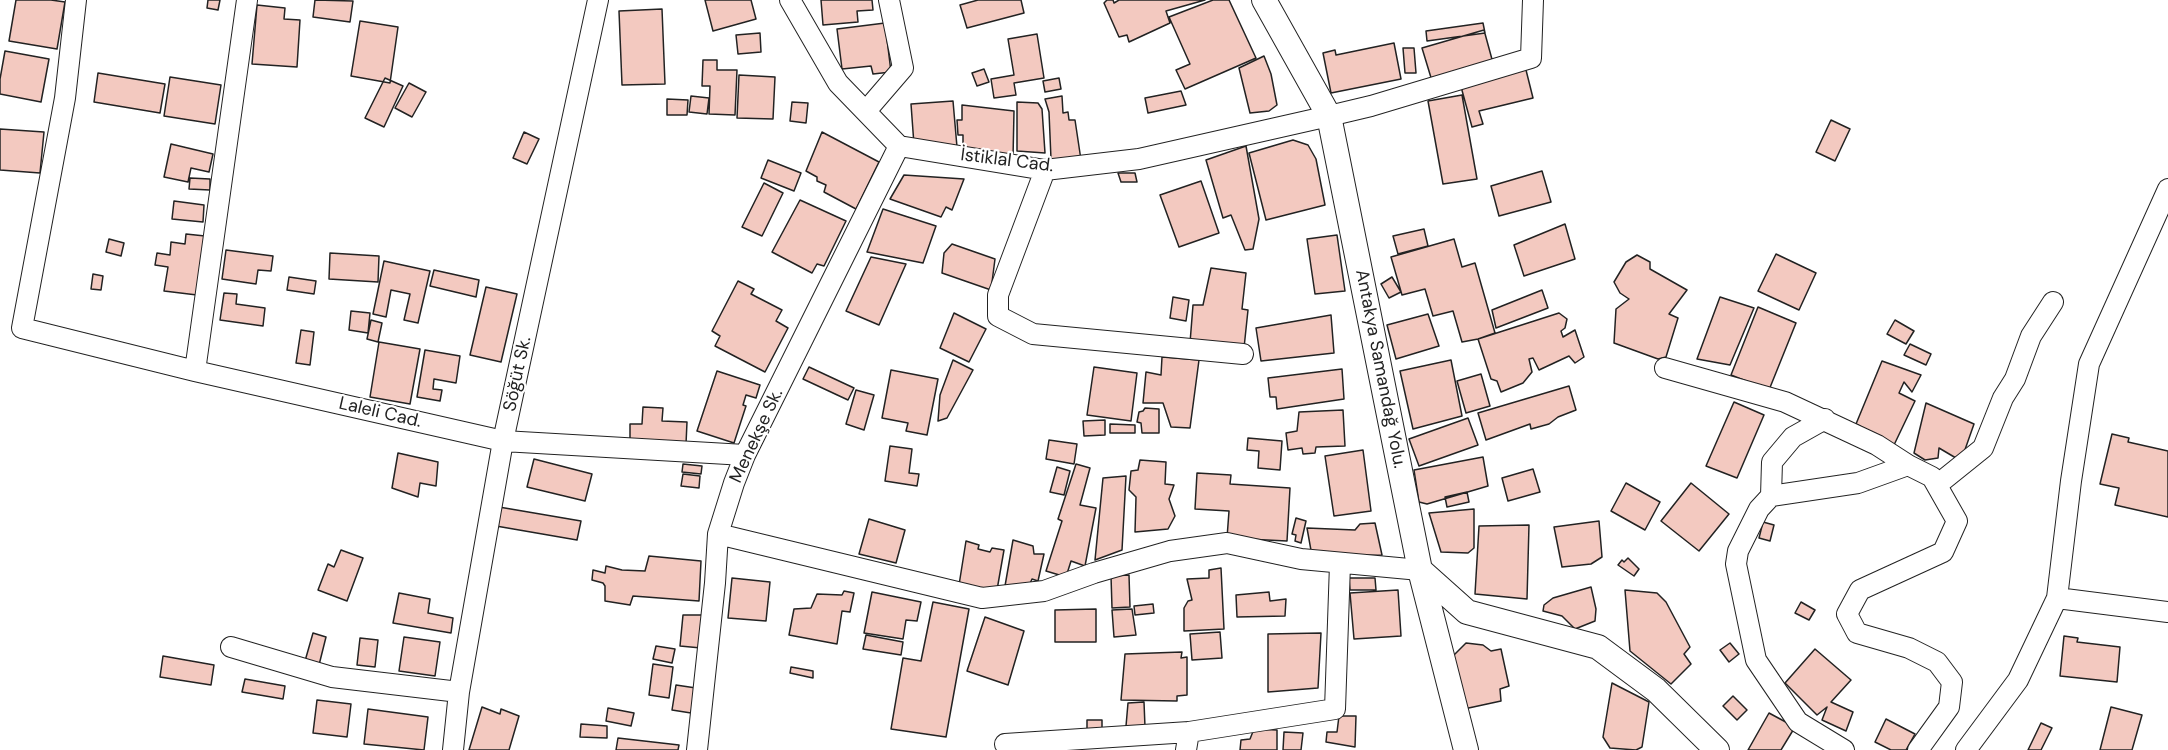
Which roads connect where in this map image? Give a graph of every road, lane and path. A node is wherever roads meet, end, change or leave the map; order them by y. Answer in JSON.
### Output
{"nodes":[{"id":1,"x":76,"y":0,"type":"edge"},
{"id":2,"x":247,"y":0,"type":"edge"},
{"id":3,"x":598,"y":0,"type":"edge"},
{"id":4,"x":790,"y":0,"type":"edge"},
{"id":5,"x":890,"y":0,"type":"edge"},
{"id":6,"x":1264,"y":0,"type":"edge"},
{"id":7,"x":1533,"y":0,"type":"edge"},
{"id":8,"x":866,"y":111,"type":"junction"},
{"id":9,"x":1329,"y":116,"type":"junction"},
{"id":10,"x":899,"y":146,"type":"junction"},
{"id":11,"x":1045,"y":170,"type":"junction"},
{"id":12,"x":2168,"y":189,"type":"edge"},
{"id":13,"x":2053,"y":302,"type":"dead end"},
{"id":14,"x":1243,"y":354,"type":"dead end"},
{"id":15,"x":1665,"y":368,"type":"dead end"},
{"id":16,"x":195,"y":370,"type":"junction"},
{"id":17,"x":1825,"y":419,"type":"junction"},
{"id":18,"x":503,"y":441,"type":"junction"},
{"id":19,"x":745,"y":455,"type":"junction"},
{"id":20,"x":1908,"y":465,"type":"junction"},
{"id":21,"x":1937,"y":485,"type":"junction"},
{"id":22,"x":1771,"y":496,"type":"junction"},
{"id":23,"x":718,"y":534,"type":"junction"},
{"id":24,"x":1340,"y":564,"type":"junction"},
{"id":25,"x":1420,"y":570,"type":"junction"},
{"id":26,"x":2057,"y":598,"type":"junction"},
{"id":27,"x":2168,"y":612,"type":"edge"},
{"id":28,"x":231,"y":647,"type":"dead end"},
{"id":29,"x":459,"y":692,"type":"junction"},
{"id":30,"x":1187,"y":741,"type":"edge"},
{"id":31,"x":1005,"y":744,"type":"dead end"},
{"id":32,"x":453,"y":750,"type":"edge"},
{"id":33,"x":697,"y":750,"type":"edge"},
{"id":34,"x":1466,"y":750,"type":"edge"},
{"id":35,"x":1717,"y":750,"type":"edge"},
{"id":36,"x":1844,"y":750,"type":"edge"},
{"id":37,"x":1918,"y":750,"type":"edge"},
{"id":38,"x":1966,"y":750,"type":"edge"}],
"edges":[{"from":1,"to":16,"type":"street","name":"Laleli Cad."},
{"from":2,"to":16,"type":"street"},
{"from":3,"to":18,"type":"street","name":"Söğüt Sk."},
{"from":4,"to":8,"type":"street"},
{"from":5,"to":8,"type":"street"},
{"from":6,"to":9,"type":"street","name":"Antakya Samandağ Yolu."},
{"from":7,"to":9,"type":"street","name":"İstiklal Cad."},
{"from":8,"to":10,"type":"street"},
{"from":9,"to":11,"type":"street","name":"İstiklal Cad."},
{"from":9,"to":25,"type":"street","name":"Antakya Samandağ Yolu."},
{"from":10,"to":11,"type":"street","name":"İstiklal Cad."},
{"from":10,"to":19,"type":"street","name":"Menekşe Sk."},
{"from":11,"to":14,"type":"street"},
{"from":12,"to":26,"type":"street"},
{"from":13,"to":21,"type":"street"},
{"from":15,"to":17,"type":"street"},
{"from":16,"to":18,"type":"street","name":"Laleli Cad."},
{"from":17,"to":20,"type":"street"},
{"from":17,"to":22,"type":"street"},
{"from":18,"to":19,"type":"street","name":"Laleli Cad."},
{"from":18,"to":29,"type":"street","name":"Söğüt Sk."},
{"from":19,"to":23,"type":"street","name":"Menekşe Sk."},
{"from":20,"to":21,"type":"street"},
{"from":20,"to":22,"type":"street"},
{"from":21,"to":37,"type":"street"},
{"from":22,"to":36,"type":"street"},
{"from":23,"to":24,"type":"street"},
{"from":23,"to":33,"type":"street","name":"Menekşe Sk."},
{"from":24,"to":25,"type":"street"},
{"from":24,"to":30,"type":"street"},
{"from":25,"to":34,"type":"street","name":"Antakya Samandağ Yolu."},
{"from":25,"to":35,"type":"street"},
{"from":26,"to":27,"type":"street"},
{"from":26,"to":38,"type":"street"},
{"from":28,"to":29,"type":"street"},
{"from":29,"to":32,"type":"street","name":"Söğüt Sk."},
{"from":30,"to":31,"type":"street"}]}
